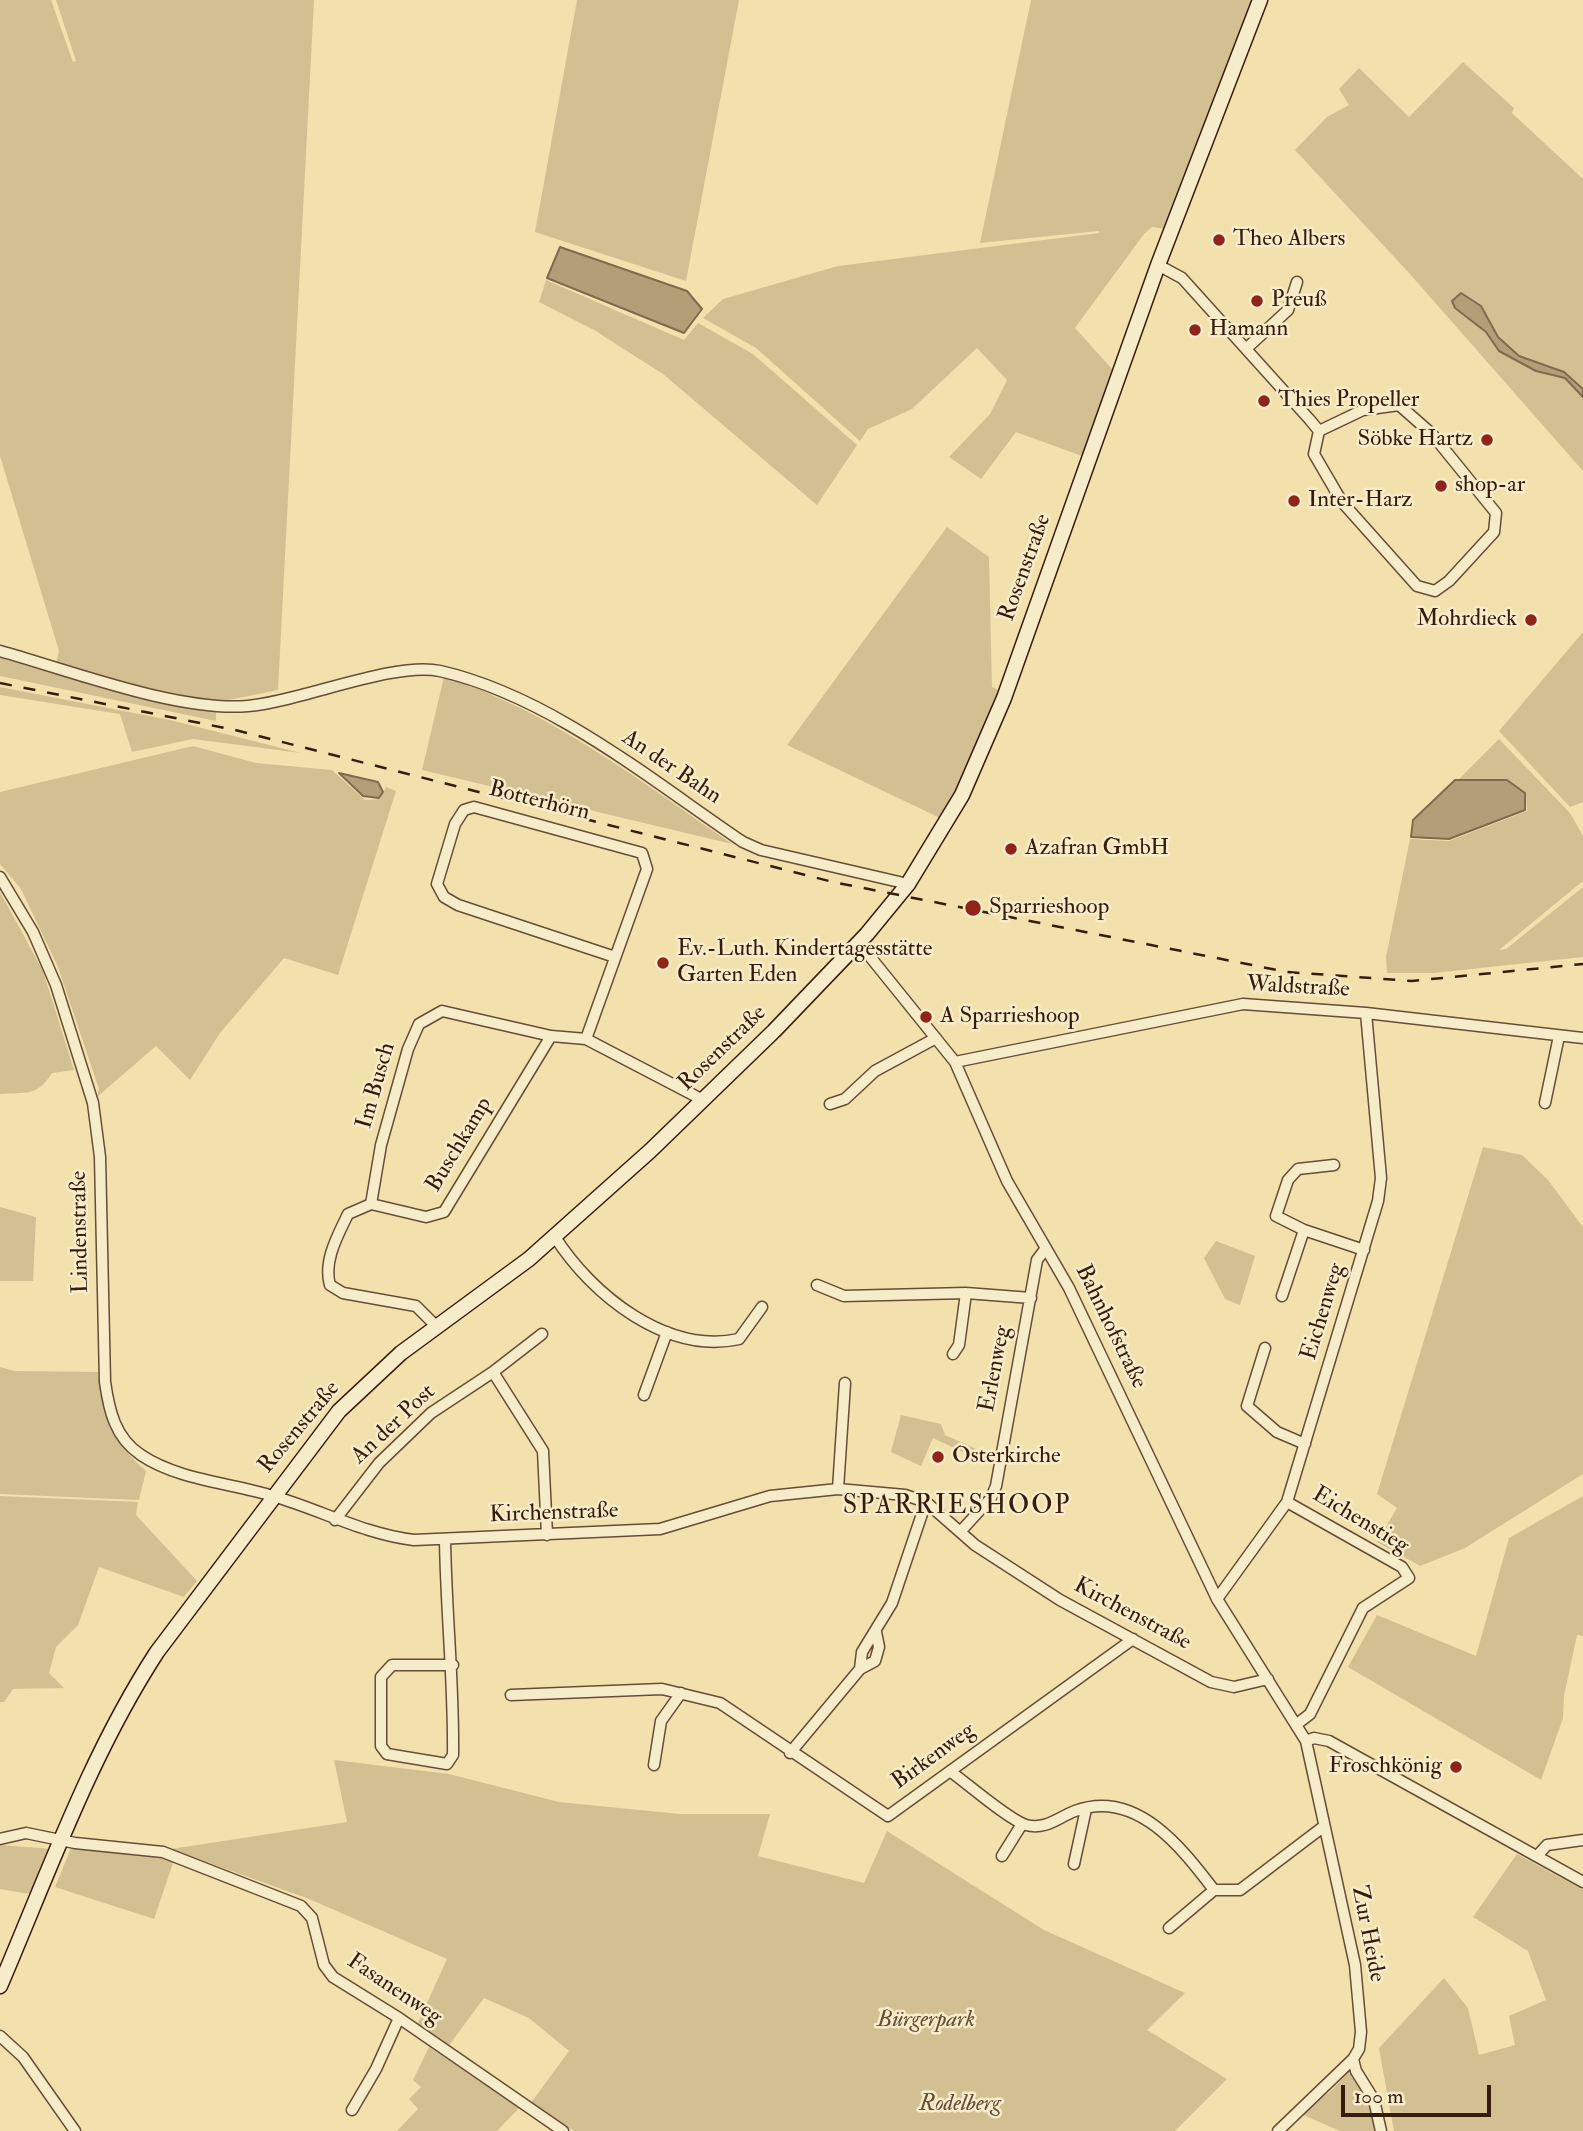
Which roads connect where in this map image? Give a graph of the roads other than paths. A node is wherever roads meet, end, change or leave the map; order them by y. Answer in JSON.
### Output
{"nodes":[{"id":1,"x":1260,"y":0,"type":"edge"},
{"id":2,"x":1157,"y":265,"type":"junction"},
{"id":3,"x":1297,"y":282,"type":"dead end"},
{"id":4,"x":1248,"y":347,"type":"junction"},
{"id":5,"x":1319,"y":431,"type":"junction"},
{"id":6,"x":0,"y":651,"type":"edge"},
{"id":7,"x":0,"y":877,"type":"edge"},
{"id":8,"x":908,"y":884,"type":"junction"},
{"id":9,"x":859,"y":943,"type":"junction"},
{"id":10,"x":615,"y":957,"type":"junction"},
{"id":11,"x":1366,"y":1013,"type":"junction"},
{"id":12,"x":551,"y":1036,"type":"junction"},
{"id":13,"x":1559,"y":1036,"type":"junction"},
{"id":14,"x":936,"y":1038,"type":"junction"},
{"id":15,"x":1583,"y":1038,"type":"edge"},
{"id":16,"x":586,"y":1039,"type":"junction"},
{"id":17,"x":955,"y":1062,"type":"junction"},
{"id":18,"x":703,"y":1100,"type":"junction"},
{"id":19,"x":1545,"y":1103,"type":"dead end"},
{"id":20,"x":831,"y":1104,"type":"dead end"},
{"id":21,"x":1334,"y":1165,"type":"dead end"},
{"id":22,"x":371,"y":1203,"type":"junction"},
{"id":23,"x":1304,"y":1230,"type":"junction"},
{"id":24,"x":555,"y":1237,"type":"junction"},
{"id":25,"x":1045,"y":1248,"type":"junction"},
{"id":26,"x":1364,"y":1250,"type":"junction"},
{"id":27,"x":817,"y":1285,"type":"dead end"},
{"id":28,"x":966,"y":1293,"type":"junction"},
{"id":29,"x":1282,"y":1296,"type":"dead end"},
{"id":30,"x":1031,"y":1298,"type":"junction"},
{"id":31,"x":762,"y":1307,"type":"dead end"},
{"id":32,"x":437,"y":1327,"type":"junction"},
{"id":33,"x":667,"y":1332,"type":"junction"},
{"id":34,"x":542,"y":1334,"type":"dead end"},
{"id":35,"x":1265,"y":1348,"type":"dead end"},
{"id":36,"x":953,"y":1354,"type":"dead end"},
{"id":37,"x":493,"y":1372,"type":"junction"},
{"id":38,"x":845,"y":1382,"type":"dead end"},
{"id":39,"x":643,"y":1395,"type":"dead end"},
{"id":40,"x":1305,"y":1444,"type":"junction"},
{"id":41,"x":838,"y":1489,"type":"junction"},
{"id":42,"x":274,"y":1496,"type":"junction"},
{"id":43,"x":926,"y":1502,"type":"junction"},
{"id":44,"x":1287,"y":1502,"type":"junction"},
{"id":45,"x":335,"y":1520,"type":"junction"},
{"id":46,"x":961,"y":1531,"type":"junction"},
{"id":47,"x":547,"y":1535,"type":"junction"},
{"id":48,"x":445,"y":1539,"type":"junction"},
{"id":49,"x":1217,"y":1599,"type":"junction"},
{"id":50,"x":1133,"y":1639,"type":"junction"},
{"id":51,"x":453,"y":1664,"type":"junction"},
{"id":52,"x":1268,"y":1679,"type":"junction"},
{"id":53,"x":681,"y":1693,"type":"junction"},
{"id":54,"x":511,"y":1695,"type":"dead end"},
{"id":55,"x":1297,"y":1724,"type":"junction"},
{"id":56,"x":1306,"y":1741,"type":"junction"},
{"id":57,"x":790,"y":1753,"type":"junction"},
{"id":58,"x":654,"y":1765,"type":"dead end"},
{"id":59,"x":951,"y":1772,"type":"junction"},
{"id":60,"x":1086,"y":1809,"type":"junction"},
{"id":61,"x":1022,"y":1824,"type":"junction"},
{"id":62,"x":1324,"y":1827,"type":"junction"},
{"id":63,"x":0,"y":1839,"type":"edge"},
{"id":64,"x":1583,"y":1840,"type":"edge"},
{"id":65,"x":62,"y":1841,"type":"junction"},
{"id":66,"x":1002,"y":1856,"type":"dead end"},
{"id":67,"x":1537,"y":1856,"type":"junction"},
{"id":68,"x":1074,"y":1864,"type":"dead end"},
{"id":69,"x":1583,"y":1882,"type":"edge"},
{"id":70,"x":1214,"y":1890,"type":"junction"},
{"id":71,"x":1169,"y":1928,"type":"dead end"},
{"id":72,"x":0,"y":1986,"type":"edge"},
{"id":73,"x":399,"y":2018,"type":"junction"},
{"id":74,"x":0,"y":2036,"type":"edge"},
{"id":75,"x":1353,"y":2059,"type":"junction"},
{"id":76,"x":352,"y":2110,"type":"dead end"},
{"id":77,"x":75,"y":2131,"type":"edge"},
{"id":78,"x":563,"y":2131,"type":"edge"},
{"id":79,"x":1278,"y":2131,"type":"edge"},
{"id":80,"x":1381,"y":2131,"type":"edge"}],
"edges":[{"from":1,"to":2,"type":"main road","name":"Rosenstraße"},
{"from":2,"to":4,"type":"street"},
{"from":2,"to":8,"type":"main road","name":"Rosenstraße"},
{"from":3,"to":4,"type":"street"},
{"from":4,"to":5,"type":"street"},
{"from":5,"to":5,"type":"street"},
{"from":6,"to":8,"type":"street","name":"An der Bahn"},
{"from":7,"to":42,"type":"street","name":"Lindenstraße"},
{"from":8,"to":9,"type":"main road","name":"Rosenstraße"},
{"from":9,"to":14,"type":"street","name":"Bahnhofstraße"},
{"from":9,"to":18,"type":"main road","name":"Rosenstraße"},
{"from":10,"to":10,"type":"street","name":"Botterhörn"},
{"from":10,"to":16,"type":"street","name":"Botterhörn"},
{"from":11,"to":13,"type":"street","name":"Waldstraße"},
{"from":11,"to":17,"type":"street","name":"Waldstraße"},
{"from":11,"to":26,"type":"street","name":"Eichenweg"},
{"from":12,"to":16,"type":"street","name":"Im Busch"},
{"from":12,"to":22,"type":"street","name":"Buschkamp"},
{"from":12,"to":22,"type":"street","name":"Im Busch"},
{"from":13,"to":15,"type":"street","name":"Waldstraße"},
{"from":13,"to":19,"type":"street"},
{"from":14,"to":17,"type":"street","name":"Bahnhofstraße"},
{"from":14,"to":20,"type":"street"},
{"from":16,"to":18,"type":"street","name":"Im Busch"},
{"from":17,"to":25,"type":"street","name":"Bahnhofstraße"},
{"from":18,"to":24,"type":"main road","name":"Rosenstraße"},
{"from":21,"to":23,"type":"street"},
{"from":22,"to":32,"type":"street"},
{"from":23,"to":26,"type":"street"},
{"from":23,"to":29,"type":"street"},
{"from":24,"to":32,"type":"main road","name":"Rosenstraße"},
{"from":24,"to":33,"type":"street"},
{"from":25,"to":30,"type":"street","name":"Erlenweg"},
{"from":25,"to":49,"type":"street","name":"Bahnhofstraße"},
{"from":26,"to":40,"type":"street","name":"Eichenweg"},
{"from":27,"to":28,"type":"street"},
{"from":28,"to":30,"type":"street"},
{"from":28,"to":36,"type":"street"},
{"from":30,"to":46,"type":"street","name":"Erlenweg"},
{"from":31,"to":33,"type":"street"},
{"from":32,"to":42,"type":"main road","name":"Rosenstraße"},
{"from":33,"to":39,"type":"street"},
{"from":34,"to":37,"type":"street","name":"An der Post"},
{"from":35,"to":40,"type":"street"},
{"from":37,"to":45,"type":"street","name":"An der Post"},
{"from":37,"to":47,"type":"street"},
{"from":38,"to":41,"type":"street"},
{"from":40,"to":44,"type":"street","name":"Eichenweg"},
{"from":41,"to":43,"type":"street","name":"Kirchenstraße"},
{"from":41,"to":47,"type":"street","name":"Kirchenstraße"},
{"from":42,"to":45,"type":"street","name":"Kirchenstraße"},
{"from":42,"to":65,"type":"main road","name":"Rosenstraße"},
{"from":43,"to":46,"type":"street","name":"Kirchenstraße"},
{"from":43,"to":57,"type":"street"},
{"from":44,"to":49,"type":"street","name":"Eichenweg"},
{"from":44,"to":55,"type":"street","name":"Eichenstieg"},
{"from":45,"to":48,"type":"street","name":"Kirchenstraße"},
{"from":46,"to":50,"type":"street","name":"Kirchenstraße"},
{"from":47,"to":48,"type":"street","name":"Kirchenstraße"},
{"from":48,"to":51,"type":"street"},
{"from":49,"to":52,"type":"street","name":"Bahnhofstraße"},
{"from":50,"to":52,"type":"street","name":"Kirchenstraße"},
{"from":50,"to":59,"type":"street","name":"Birkenweg"},
{"from":51,"to":51,"type":"street"},
{"from":52,"to":55,"type":"street","name":"Bahnhofstraße"},
{"from":53,"to":54,"type":"street","name":"Birkenweg"},
{"from":53,"to":57,"type":"street","name":"Birkenweg"},
{"from":53,"to":58,"type":"street"},
{"from":55,"to":56,"type":"street","name":"Bahnhofstraße"},
{"from":56,"to":62,"type":"street","name":"Zur Heide"},
{"from":56,"to":67,"type":"street"},
{"from":57,"to":59,"type":"street","name":"Birkenweg"},
{"from":59,"to":61,"type":"street"},
{"from":60,"to":61,"type":"street"},
{"from":60,"to":68,"type":"street"},
{"from":60,"to":70,"type":"street"},
{"from":61,"to":66,"type":"street"},
{"from":62,"to":70,"type":"street"},
{"from":62,"to":75,"type":"street","name":"Zur Heide"},
{"from":63,"to":65,"type":"street","name":"Fasanenweg"},
{"from":64,"to":67,"type":"street"},
{"from":65,"to":72,"type":"main road","name":"Rosenstraße"},
{"from":65,"to":73,"type":"street","name":"Fasanenweg"},
{"from":67,"to":69,"type":"street"},
{"from":70,"to":71,"type":"street"},
{"from":73,"to":76,"type":"street"},
{"from":73,"to":78,"type":"street","name":"Fasanenweg"},
{"from":74,"to":77,"type":"street"},
{"from":75,"to":79,"type":"street"},
{"from":75,"to":80,"type":"street"}]}
